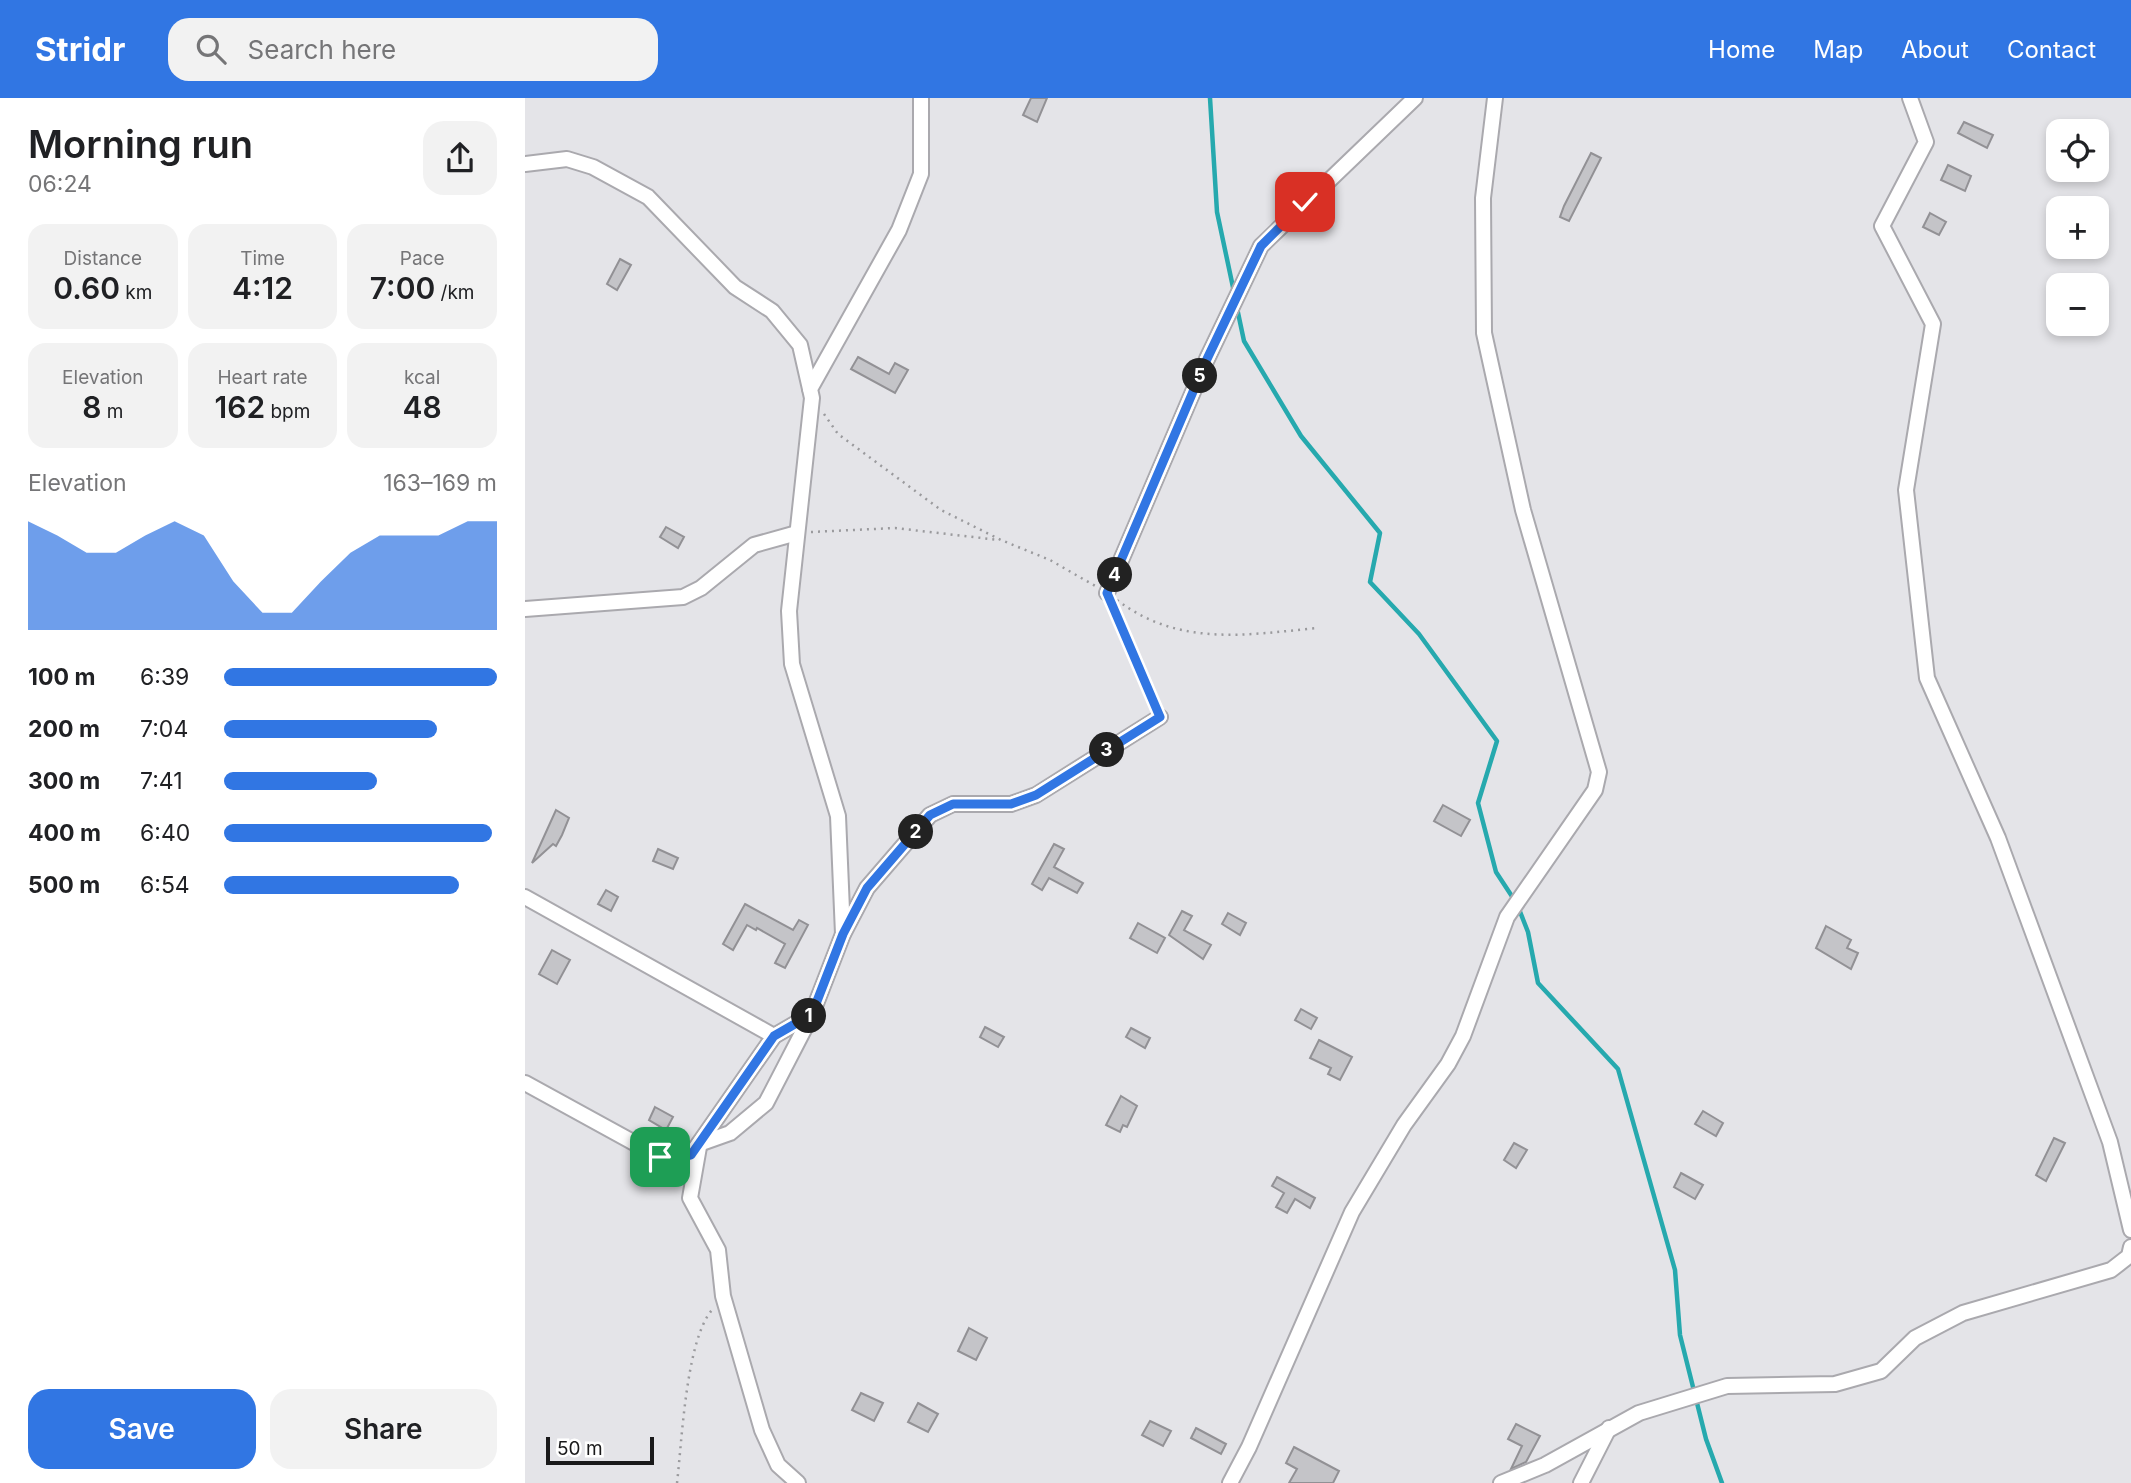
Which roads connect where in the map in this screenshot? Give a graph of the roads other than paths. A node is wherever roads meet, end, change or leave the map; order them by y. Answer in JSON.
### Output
{"nodes":[{"id":1,"x":921,"y":98,"type":"edge"},
{"id":2,"x":1415,"y":98,"type":"edge"},
{"id":3,"x":1495,"y":98,"type":"edge"},
{"id":4,"x":1910,"y":98,"type":"edge"},
{"id":5,"x":525,"y":164,"type":"edge"},
{"id":6,"x":811,"y":393,"type":"junction"},
{"id":7,"x":797,"y":533,"type":"junction"},
{"id":8,"x":1107,"y":593,"type":"road end"},
{"id":9,"x":525,"y":609,"type":"edge"},
{"id":10,"x":1160,"y":717,"type":"road end"},
{"id":11,"x":525,"y":897,"type":"edge"},
{"id":12,"x":843,"y":934,"type":"junction"},
{"id":13,"x":812,"y":1014,"type":"junction"},
{"id":14,"x":774,"y":1036,"type":"junction"},
{"id":15,"x":525,"y":1083,"type":"edge"},
{"id":16,"x":699,"y":1144,"type":"junction"},
{"id":17,"x":2131,"y":1230,"type":"edge"},
{"id":18,"x":2131,"y":1247,"type":"edge"},
{"id":19,"x":1610,"y":1427,"type":"junction"},
{"id":20,"x":798,"y":1483,"type":"edge"},
{"id":21,"x":1230,"y":1483,"type":"edge"},
{"id":22,"x":1501,"y":1483,"type":"edge"},
{"id":23,"x":1581,"y":1483,"type":"edge"}],
"edges":[{"from":1,"to":6,"type":"street"},
{"from":2,"to":8,"type":"street"},
{"from":3,"to":21,"type":"street"},
{"from":4,"to":17,"type":"street"},
{"from":5,"to":6,"type":"street"},
{"from":6,"to":7,"type":"street"},
{"from":7,"to":9,"type":"street"},
{"from":7,"to":12,"type":"street"},
{"from":10,"to":12,"type":"street"},
{"from":11,"to":14,"type":"street"},
{"from":12,"to":13,"type":"street"},
{"from":13,"to":14,"type":"street"},
{"from":13,"to":16,"type":"street"},
{"from":14,"to":16,"type":"street"},
{"from":15,"to":16,"type":"street"},
{"from":16,"to":20,"type":"street"},
{"from":18,"to":19,"type":"street"},
{"from":19,"to":22,"type":"street"},
{"from":19,"to":23,"type":"street"}]}
